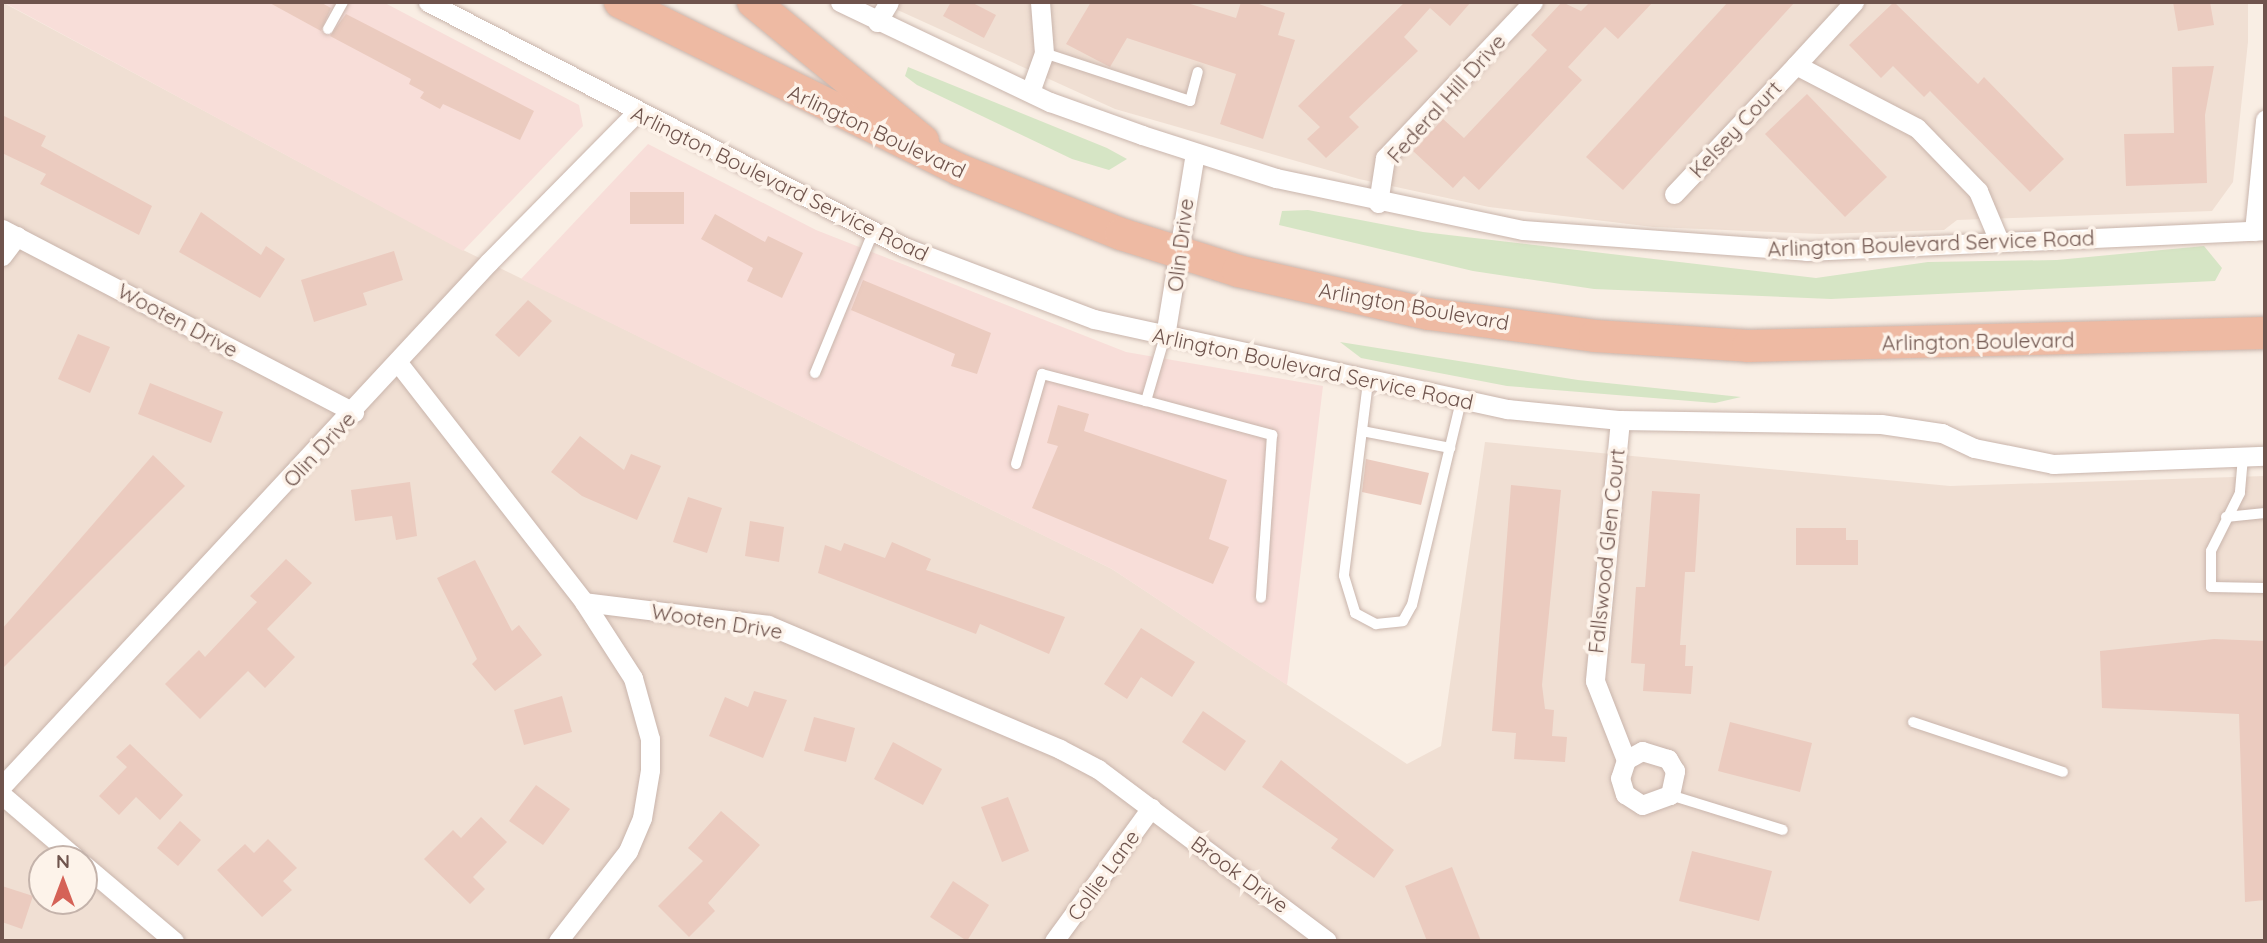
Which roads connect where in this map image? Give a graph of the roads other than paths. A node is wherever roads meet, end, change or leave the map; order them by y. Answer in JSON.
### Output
{"nodes":[{"id":1,"x":343,"y":2,"type":"edge"},
{"id":2,"x":428,"y":2,"type":"edge"},
{"id":3,"x":620,"y":2,"type":"edge"},
{"id":4,"x":752,"y":2,"type":"edge"},
{"id":5,"x":840,"y":2,"type":"edge"},
{"id":6,"x":889,"y":2,"type":"edge"},
{"id":7,"x":1040,"y":2,"type":"edge"},
{"id":8,"x":1533,"y":2,"type":"edge"},
{"id":9,"x":1854,"y":2,"type":"edge"},
{"id":10,"x":877,"y":22,"type":"junction"},
{"id":11,"x":328,"y":29,"type":"dead end"},
{"id":12,"x":1044,"y":54,"type":"junction"},
{"id":13,"x":1796,"y":65,"type":"junction"},
{"id":14,"x":1198,"y":72,"type":"dead end"},
{"id":15,"x":1030,"y":92,"type":"junction"},
{"id":16,"x":637,"y":112,"type":"junction"},
{"id":17,"x":2265,"y":120,"type":"edge"},
{"id":18,"x":1195,"y":153,"type":"junction"},
{"id":19,"x":960,"y":170,"type":"junction"},
{"id":20,"x":1674,"y":194,"type":"dead end"},
{"id":21,"x":1378,"y":203,"type":"junction"},
{"id":22,"x":2260,"y":230,"type":"edge"},
{"id":23,"x":9,"y":232,"type":"edge"},
{"id":24,"x":873,"y":232,"type":"junction"},
{"id":25,"x":1998,"y":241,"type":"junction"},
{"id":26,"x":1179,"y":253,"type":"junction"},
{"id":27,"x":2,"y":256,"type":"edge"},
{"id":28,"x":2265,"y":333,"type":"edge"},
{"id":29,"x":1165,"y":336,"type":"junction"},
{"id":30,"x":399,"y":364,"type":"junction"},
{"id":31,"x":814,"y":373,"type":"dead end"},
{"id":32,"x":1368,"y":382,"type":"junction"},
{"id":33,"x":1146,"y":401,"type":"junction"},
{"id":34,"x":1461,"y":401,"type":"junction"},
{"id":35,"x":354,"y":412,"type":"junction"},
{"id":36,"x":1620,"y":420,"type":"junction"},
{"id":37,"x":1362,"y":431,"type":"junction"},
{"id":38,"x":1450,"y":448,"type":"junction"},
{"id":39,"x":2265,"y":456,"type":"edge"},
{"id":40,"x":2243,"y":457,"type":"junction"},
{"id":41,"x":1016,"y":464,"type":"dead end"},
{"id":42,"x":2265,"y":513,"type":"edge"},
{"id":43,"x":2227,"y":517,"type":"junction"},
{"id":44,"x":2265,"y":588,"type":"edge"},
{"id":45,"x":1261,"y":598,"type":"dead end"},
{"id":46,"x":584,"y":602,"type":"junction"},
{"id":47,"x":1913,"y":722,"type":"dead end"},
{"id":48,"x":1626,"y":760,"type":"junction"},
{"id":49,"x":2063,"y":772,"type":"dead end"},
{"id":50,"x":2,"y":786,"type":"edge"},
{"id":51,"x":2,"y":794,"type":"edge"},
{"id":52,"x":1670,"y":795,"type":"junction"},
{"id":53,"x":1152,"y":808,"type":"junction"},
{"id":54,"x":1783,"y":830,"type":"dead end"},
{"id":55,"x":61,"y":845,"type":"edge"},
{"id":56,"x":98,"y":877,"type":"edge"},
{"id":57,"x":174,"y":941,"type":"edge"},
{"id":58,"x":558,"y":941,"type":"edge"},
{"id":59,"x":1054,"y":941,"type":"edge"},
{"id":60,"x":1327,"y":941,"type":"edge"}],
"edges":[{"from":1,"to":11,"type":"lane"},
{"from":2,"to":16,"type":"street","name":"Arlington Boulevard Service Road"},
{"from":3,"to":19,"type":"highway","name":"Arlington Boulevard"},
{"from":4,"to":19,"type":"highway"},
{"from":5,"to":10,"type":"street","name":"Arlington Boulevard Service Road"},
{"from":6,"to":10,"type":"street"},
{"from":7,"to":12,"type":"street"},
{"from":8,"to":21,"type":"street","name":"Federal Hill Drive"},
{"from":9,"to":13,"type":"street","name":"Kelsey Court"},
{"from":10,"to":15,"type":"street","name":"Arlington Boulevard Service Road"},
{"from":12,"to":14,"type":"lane"},
{"from":12,"to":15,"type":"street"},
{"from":13,"to":20,"type":"street","name":"Kelsey Court"},
{"from":13,"to":25,"type":"street","name":"Kelsey Court"},
{"from":15,"to":18,"type":"street","name":"Arlington Boulevard Service Road"},
{"from":16,"to":24,"type":"street","name":"Arlington Boulevard Service Road"},
{"from":16,"to":30,"type":"street","name":"Olin Drive"},
{"from":17,"to":22,"type":"street"},
{"from":18,"to":21,"type":"street","name":"Arlington Boulevard Service Road"},
{"from":18,"to":26,"type":"street","name":"Olin Drive"},
{"from":19,"to":26,"type":"highway","name":"Arlington Boulevard"},
{"from":21,"to":25,"type":"street","name":"Arlington Boulevard Service Road"},
{"from":22,"to":25,"type":"street","name":"Arlington Boulevard Service Road"},
{"from":23,"to":27,"type":"street"},
{"from":23,"to":35,"type":"street","name":"Wooten Drive"},
{"from":24,"to":29,"type":"street","name":"Arlington Boulevard Service Road"},
{"from":24,"to":31,"type":"lane"},
{"from":26,"to":28,"type":"highway","name":"Arlington Boulevard"},
{"from":26,"to":29,"type":"street","name":"Olin Drive"},
{"from":29,"to":32,"type":"street","name":"Arlington Boulevard Service Road"},
{"from":29,"to":33,"type":"lane"},
{"from":30,"to":35,"type":"street","name":"Olin Drive"},
{"from":30,"to":46,"type":"street"},
{"from":32,"to":34,"type":"street","name":"Arlington Boulevard Service Road"},
{"from":32,"to":37,"type":"lane"},
{"from":33,"to":41,"type":"lane"},
{"from":33,"to":45,"type":"lane"},
{"from":34,"to":36,"type":"street","name":"Arlington Boulevard Service Road"},
{"from":34,"to":38,"type":"lane"},
{"from":35,"to":50,"type":"street","name":"Olin Drive"},
{"from":36,"to":40,"type":"street","name":"Arlington Boulevard Service Road"},
{"from":36,"to":48,"type":"street","name":"Fallswood Glen Court"},
{"from":37,"to":38,"type":"lane"},
{"from":37,"to":38,"type":"lane"},
{"from":39,"to":40,"type":"street","name":"Arlington Boulevard Service Road"},
{"from":40,"to":43,"type":"lane"},
{"from":42,"to":43,"type":"lane"},
{"from":43,"to":44,"type":"lane"},
{"from":46,"to":53,"type":"street","name":"Wooten Drive"},
{"from":46,"to":58,"type":"street"},
{"from":47,"to":49,"type":"lane"},
{"from":48,"to":52,"type":"street"},
{"from":48,"to":52,"type":"street","name":"Fallswood Glen Court"},
{"from":51,"to":55,"type":"street"},
{"from":52,"to":54,"type":"lane"},
{"from":53,"to":59,"type":"street","name":"Collie Lane"},
{"from":53,"to":60,"type":"street","name":"Brook Drive"},
{"from":56,"to":57,"type":"street"}]}
